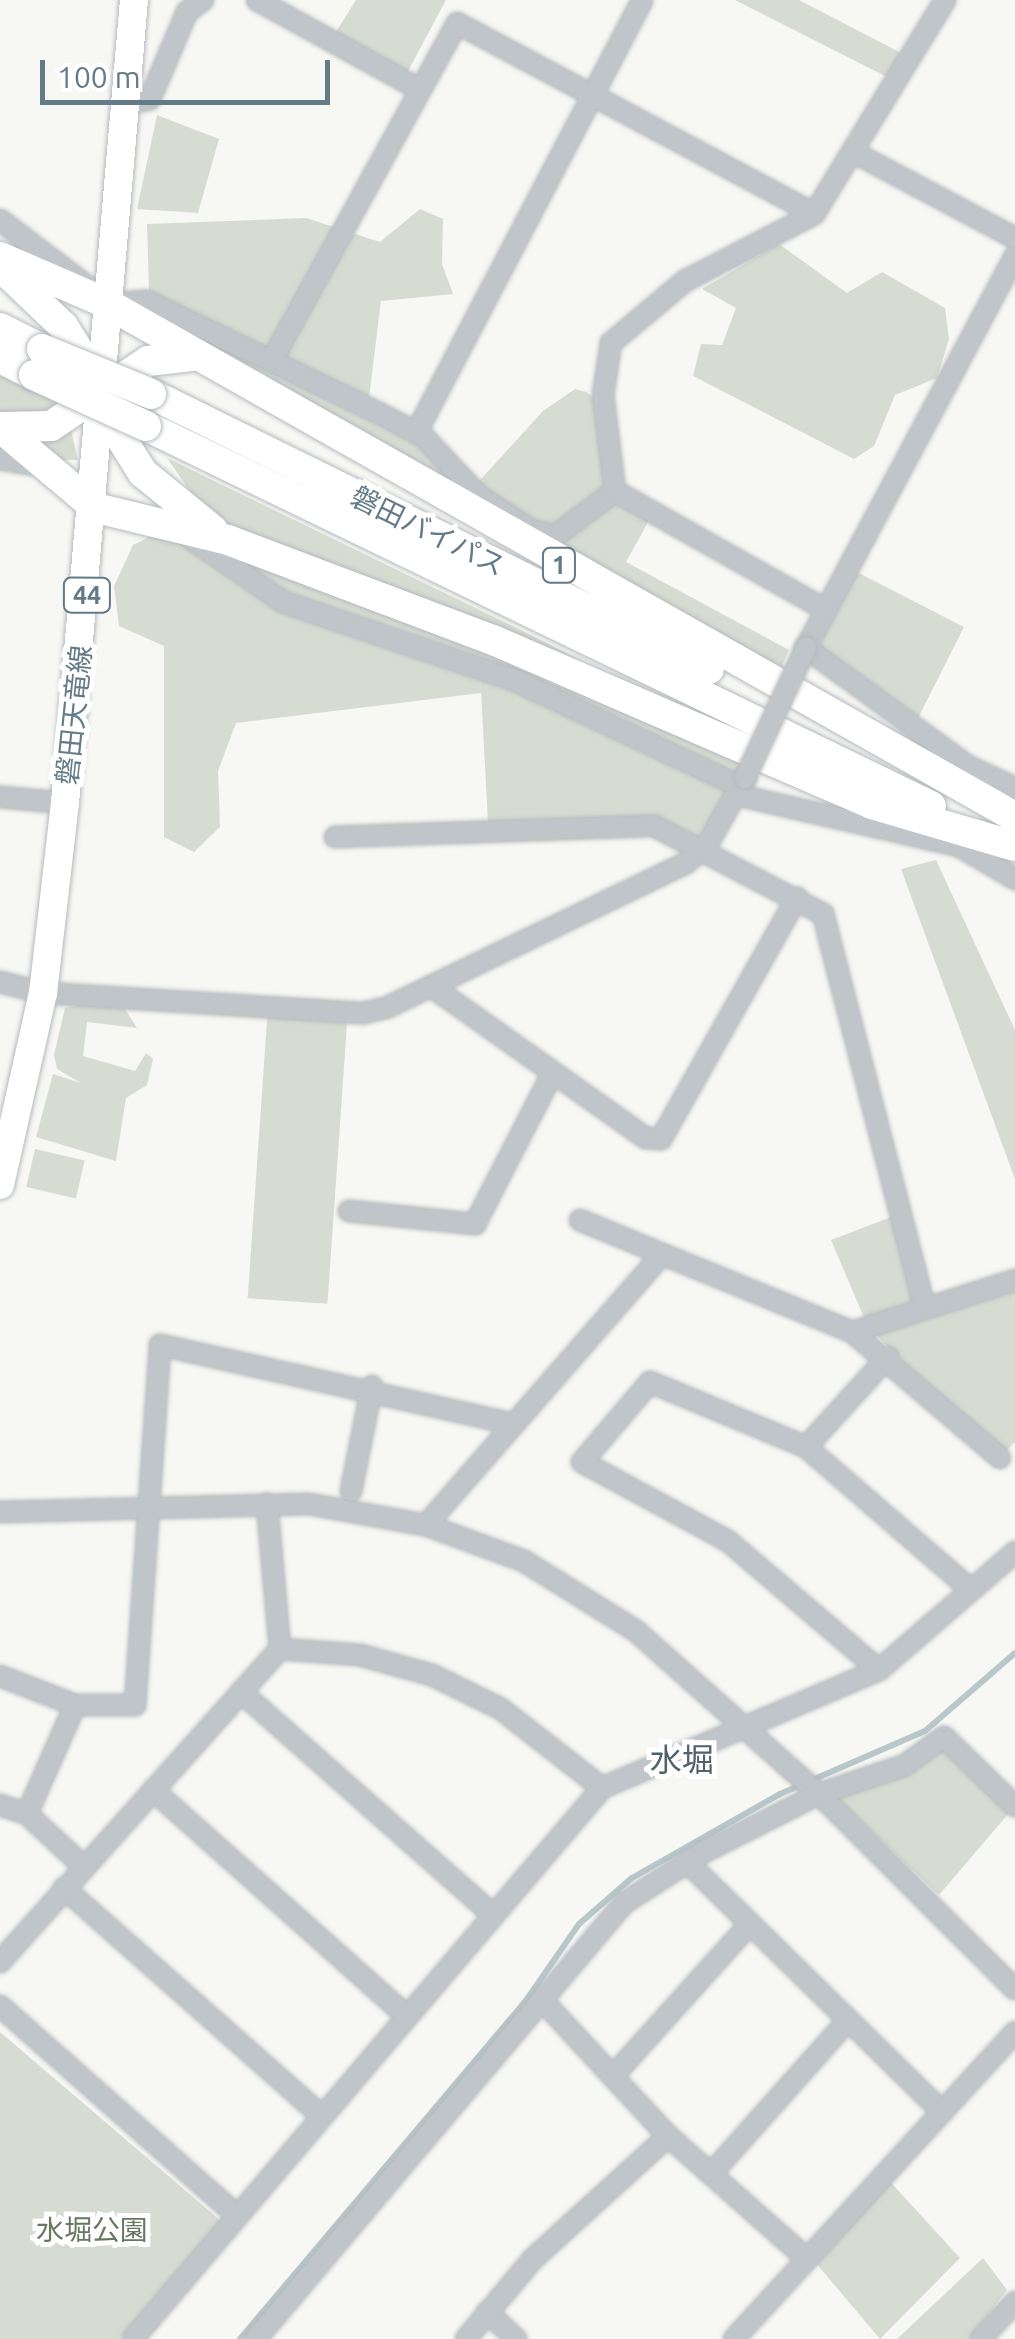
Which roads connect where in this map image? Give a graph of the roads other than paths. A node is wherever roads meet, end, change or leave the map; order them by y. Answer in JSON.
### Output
{"nodes":[{"id":1,"x":134,"y":0,"type":"edge"},
{"id":2,"x":203,"y":0,"type":"edge"},
{"id":3,"x":256,"y":0,"type":"edge"},
{"id":4,"x":642,"y":0,"type":"edge"},
{"id":5,"x":935,"y":3,"type":"edge"},
{"id":6,"x":415,"y":87,"type":"junction"},
{"id":7,"x":592,"y":95,"type":"junction"},
{"id":8,"x":125,"y":104,"type":"junction"},
{"id":9,"x":855,"y":153,"type":"junction"},
{"id":10,"x":814,"y":214,"type":"junction"},
{"id":11,"x":0,"y":220,"type":"edge"},
{"id":12,"x":1015,"y":238,"type":"edge"},
{"id":13,"x":1015,"y":256,"type":"edge"},
{"id":14,"x":0,"y":257,"type":"edge"},
{"id":15,"x":0,"y":266,"type":"edge"},
{"id":16,"x":108,"y":304,"type":"junction"},
{"id":17,"x":0,"y":328,"type":"edge"},
{"id":18,"x":192,"y":356,"type":"junction"},
{"id":19,"x":0,"y":358,"type":"edge"},
{"id":20,"x":272,"y":360,"type":"junction"},
{"id":21,"x":38,"y":362,"type":"junction"},
{"id":22,"x":102,"y":401,"type":"junction"},
{"id":23,"x":0,"y":427,"type":"edge"},
{"id":24,"x":416,"y":433,"type":"junction"},
{"id":25,"x":0,"y":459,"type":"edge"},
{"id":26,"x":54,"y":467,"type":"junction"},
{"id":27,"x":615,"y":492,"type":"junction"},
{"id":28,"x":96,"y":508,"type":"junction"},
{"id":29,"x":174,"y":526,"type":"junction"},
{"id":30,"x":228,"y":540,"type":"junction"},
{"id":31,"x":826,"y":610,"type":"junction"},
{"id":32,"x":806,"y":648,"type":"junction"},
{"id":33,"x":741,"y":787,"type":"junction"},
{"id":34,"x":1015,"y":788,"type":"edge"},
{"id":35,"x":0,"y":798,"type":"edge"},
{"id":36,"x":65,"y":803,"type":"junction"},
{"id":37,"x":1015,"y":818,"type":"edge"},
{"id":38,"x":335,"y":837,"type":"dead end"},
{"id":39,"x":1015,"y":846,"type":"edge"},
{"id":40,"x":706,"y":847,"type":"junction"},
{"id":41,"x":1015,"y":879,"type":"edge"},
{"id":42,"x":797,"y":898,"type":"junction"},
{"id":43,"x":0,"y":982,"type":"edge"},
{"id":44,"x":430,"y":986,"type":"junction"},
{"id":45,"x":44,"y":993,"type":"junction"},
{"id":46,"x":552,"y":1074,"type":"junction"},
{"id":47,"x":0,"y":1186,"type":"edge"},
{"id":48,"x":348,"y":1211,"type":"dead end"},
{"id":49,"x":580,"y":1220,"type":"dead end"},
{"id":50,"x":662,"y":1254,"type":"junction"},
{"id":51,"x":1015,"y":1280,"type":"edge"},
{"id":52,"x":925,"y":1308,"type":"junction"},
{"id":53,"x":852,"y":1332,"type":"junction"},
{"id":54,"x":888,"y":1357,"type":"junction"},
{"id":55,"x":372,"y":1386,"type":"junction"},
{"id":56,"x":512,"y":1424,"type":"junction"},
{"id":57,"x":806,"y":1447,"type":"junction"},
{"id":58,"x":1000,"y":1458,"type":"dead end"},
{"id":59,"x":351,"y":1491,"type":"dead end"},
{"id":60,"x":267,"y":1504,"type":"junction"},
{"id":61,"x":0,"y":1512,"type":"edge"},
{"id":62,"x":144,"y":1512,"type":"junction"},
{"id":63,"x":426,"y":1525,"type":"junction"},
{"id":64,"x":1015,"y":1552,"type":"edge"},
{"id":65,"x":971,"y":1590,"type":"junction"},
{"id":66,"x":280,"y":1649,"type":"junction"},
{"id":67,"x":878,"y":1670,"type":"junction"},
{"id":68,"x":0,"y":1676,"type":"edge"},
{"id":69,"x":241,"y":1692,"type":"junction"},
{"id":70,"x":74,"y":1706,"type":"junction"},
{"id":71,"x":745,"y":1728,"type":"junction"},
{"id":72,"x":602,"y":1788,"type":"junction"},
{"id":73,"x":152,"y":1790,"type":"junction"},
{"id":74,"x":816,"y":1791,"type":"junction"},
{"id":75,"x":0,"y":1805,"type":"edge"},
{"id":76,"x":1015,"y":1806,"type":"edge"},
{"id":77,"x":27,"y":1814,"type":"junction"},
{"id":78,"x":687,"y":1862,"type":"junction"},
{"id":79,"x":83,"y":1866,"type":"junction"},
{"id":80,"x":64,"y":1888,"type":"junction"},
{"id":81,"x":493,"y":1916,"type":"junction"},
{"id":82,"x":750,"y":1924,"type":"junction"},
{"id":83,"x":0,"y":1962,"type":"edge"},
{"id":84,"x":1015,"y":1989,"type":"edge"},
{"id":85,"x":542,"y":2000,"type":"junction"},
{"id":86,"x":0,"y":2006,"type":"edge"},
{"id":87,"x":408,"y":2016,"type":"junction"},
{"id":88,"x":848,"y":2020,"type":"junction"},
{"id":89,"x":1015,"y":2032,"type":"edge"},
{"id":90,"x":613,"y":2076,"type":"junction"},
{"id":91,"x":942,"y":2112,"type":"junction"},
{"id":92,"x":322,"y":2116,"type":"junction"},
{"id":93,"x":668,"y":2136,"type":"junction"},
{"id":94,"x":711,"y":2174,"type":"junction"},
{"id":95,"x":237,"y":2216,"type":"junction"},
{"id":96,"x":808,"y":2259,"type":"junction"},
{"id":97,"x":1014,"y":2305,"type":"edge"},
{"id":98,"x":487,"y":2312,"type":"junction"},
{"id":99,"x":133,"y":2339,"type":"edge"},
{"id":100,"x":256,"y":2339,"type":"edge"},
{"id":101,"x":466,"y":2339,"type":"edge"},
{"id":102,"x":516,"y":2339,"type":"edge"},
{"id":103,"x":734,"y":2339,"type":"edge"},
{"id":104,"x":981,"y":2339,"type":"edge"}],
"edges":[{"from":1,"to":8,"type":"main road","name":"磐田天竜線","number":"44"},
{"from":2,"to":8,"type":"street"},
{"from":3,"to":6,"type":"street"},
{"from":4,"to":7,"type":"street"},
{"from":5,"to":9,"type":"street"},
{"from":6,"to":7,"type":"street"},
{"from":6,"to":20,"type":"street"},
{"from":7,"to":10,"type":"street"},
{"from":7,"to":24,"type":"street"},
{"from":8,"to":16,"type":"main road","name":"磐田天竜線","number":"44"},
{"from":9,"to":10,"type":"street"},
{"from":9,"to":12,"type":"street"},
{"from":10,"to":27,"type":"street"},
{"from":11,"to":16,"type":"street"},
{"from":13,"to":31,"type":"street"},
{"from":14,"to":16,"type":"highway","number":"1"},
{"from":15,"to":22,"type":"highway"},
{"from":16,"to":18,"type":"highway","number":"1"},
{"from":16,"to":20,"type":"street"},
{"from":16,"to":22,"type":"main road","name":"磐田天竜線","number":"44"},
{"from":17,"to":21,"type":"highway","name":"磐田バイパス","number":"1"},
{"from":18,"to":22,"type":"highway"},
{"from":18,"to":37,"type":"highway","number":"1"},
{"from":19,"to":21,"type":"highway","name":"磐田バイパス","number":"1"},
{"from":20,"to":24,"type":"street"},
{"from":21,"to":37,"type":"highway","name":"磐田バイパス","number":"1","bridge":true},
{"from":21,"to":39,"type":"highway","name":"磐田バイパス","number":"1","bridge":true},
{"from":22,"to":23,"type":"highway"},
{"from":22,"to":28,"type":"main road","name":"磐田天竜線","number":"44"},
{"from":22,"to":30,"type":"highway"},
{"from":23,"to":26,"type":"highway"},
{"from":24,"to":27,"type":"street"},
{"from":25,"to":26,"type":"street"},
{"from":26,"to":28,"type":"highway"},
{"from":27,"to":31,"type":"street"},
{"from":28,"to":29,"type":"highway"},
{"from":28,"to":36,"type":"main road","name":"磐田天竜線","number":"44"},
{"from":29,"to":30,"type":"highway"},
{"from":29,"to":33,"type":"street"},
{"from":30,"to":39,"type":"highway"},
{"from":31,"to":32,"type":"street"},
{"from":32,"to":33,"type":"street","bridge":true},
{"from":32,"to":34,"type":"street"},
{"from":33,"to":40,"type":"street"},
{"from":33,"to":41,"type":"street"},
{"from":35,"to":36,"type":"street"},
{"from":36,"to":45,"type":"main road","name":"磐田天竜線","number":"44"},
{"from":38,"to":40,"type":"street"},
{"from":40,"to":42,"type":"street"},
{"from":40,"to":44,"type":"street"},
{"from":42,"to":46,"type":"street"},
{"from":42,"to":52,"type":"street"},
{"from":43,"to":45,"type":"street"},
{"from":44,"to":45,"type":"street"},
{"from":44,"to":46,"type":"street"},
{"from":45,"to":47,"type":"main road","name":"磐田天竜線","number":"44"},
{"from":46,"to":48,"type":"street"},
{"from":49,"to":50,"type":"street"},
{"from":50,"to":53,"type":"street"},
{"from":50,"to":56,"type":"street"},
{"from":51,"to":52,"type":"street"},
{"from":52,"to":53,"type":"street"},
{"from":53,"to":54,"type":"street"},
{"from":54,"to":57,"type":"street"},
{"from":54,"to":58,"type":"street"},
{"from":55,"to":56,"type":"street"},
{"from":55,"to":59,"type":"street"},
{"from":55,"to":62,"type":"street"},
{"from":56,"to":63,"type":"street"},
{"from":57,"to":65,"type":"street"},
{"from":57,"to":67,"type":"street"},
{"from":60,"to":62,"type":"street"},
{"from":60,"to":63,"type":"street"},
{"from":60,"to":66,"type":"street"},
{"from":61,"to":62,"type":"street"},
{"from":62,"to":70,"type":"street"},
{"from":63,"to":71,"type":"street"},
{"from":64,"to":65,"type":"street"},
{"from":65,"to":67,"type":"street"},
{"from":66,"to":69,"type":"street"},
{"from":66,"to":72,"type":"street"},
{"from":67,"to":71,"type":"street"},
{"from":68,"to":70,"type":"street"},
{"from":69,"to":73,"type":"street"},
{"from":69,"to":81,"type":"street"},
{"from":70,"to":77,"type":"street"},
{"from":71,"to":72,"type":"street"},
{"from":71,"to":74,"type":"street"},
{"from":72,"to":81,"type":"street"},
{"from":73,"to":79,"type":"street"},
{"from":73,"to":87,"type":"street"},
{"from":74,"to":76,"type":"street"},
{"from":74,"to":78,"type":"street"},
{"from":74,"to":84,"type":"street"},
{"from":75,"to":77,"type":"street"},
{"from":77,"to":79,"type":"street"},
{"from":78,"to":82,"type":"street"},
{"from":78,"to":85,"type":"street"},
{"from":79,"to":80,"type":"street"},
{"from":80,"to":83,"type":"street"},
{"from":80,"to":92,"type":"street"},
{"from":81,"to":87,"type":"street"},
{"from":82,"to":88,"type":"street"},
{"from":82,"to":90,"type":"street"},
{"from":85,"to":90,"type":"street"},
{"from":85,"to":100,"type":"street"},
{"from":86,"to":95,"type":"street"},
{"from":87,"to":92,"type":"street"},
{"from":88,"to":91,"type":"street"},
{"from":88,"to":94,"type":"street"},
{"from":89,"to":91,"type":"street"},
{"from":90,"to":93,"type":"street"},
{"from":91,"to":96,"type":"street"},
{"from":92,"to":95,"type":"street"},
{"from":93,"to":94,"type":"street"},
{"from":93,"to":98,"type":"street"},
{"from":94,"to":96,"type":"street"},
{"from":95,"to":99,"type":"street"},
{"from":96,"to":103,"type":"street"},
{"from":97,"to":104,"type":"street"},
{"from":98,"to":101,"type":"street"},
{"from":98,"to":102,"type":"street"}]}
